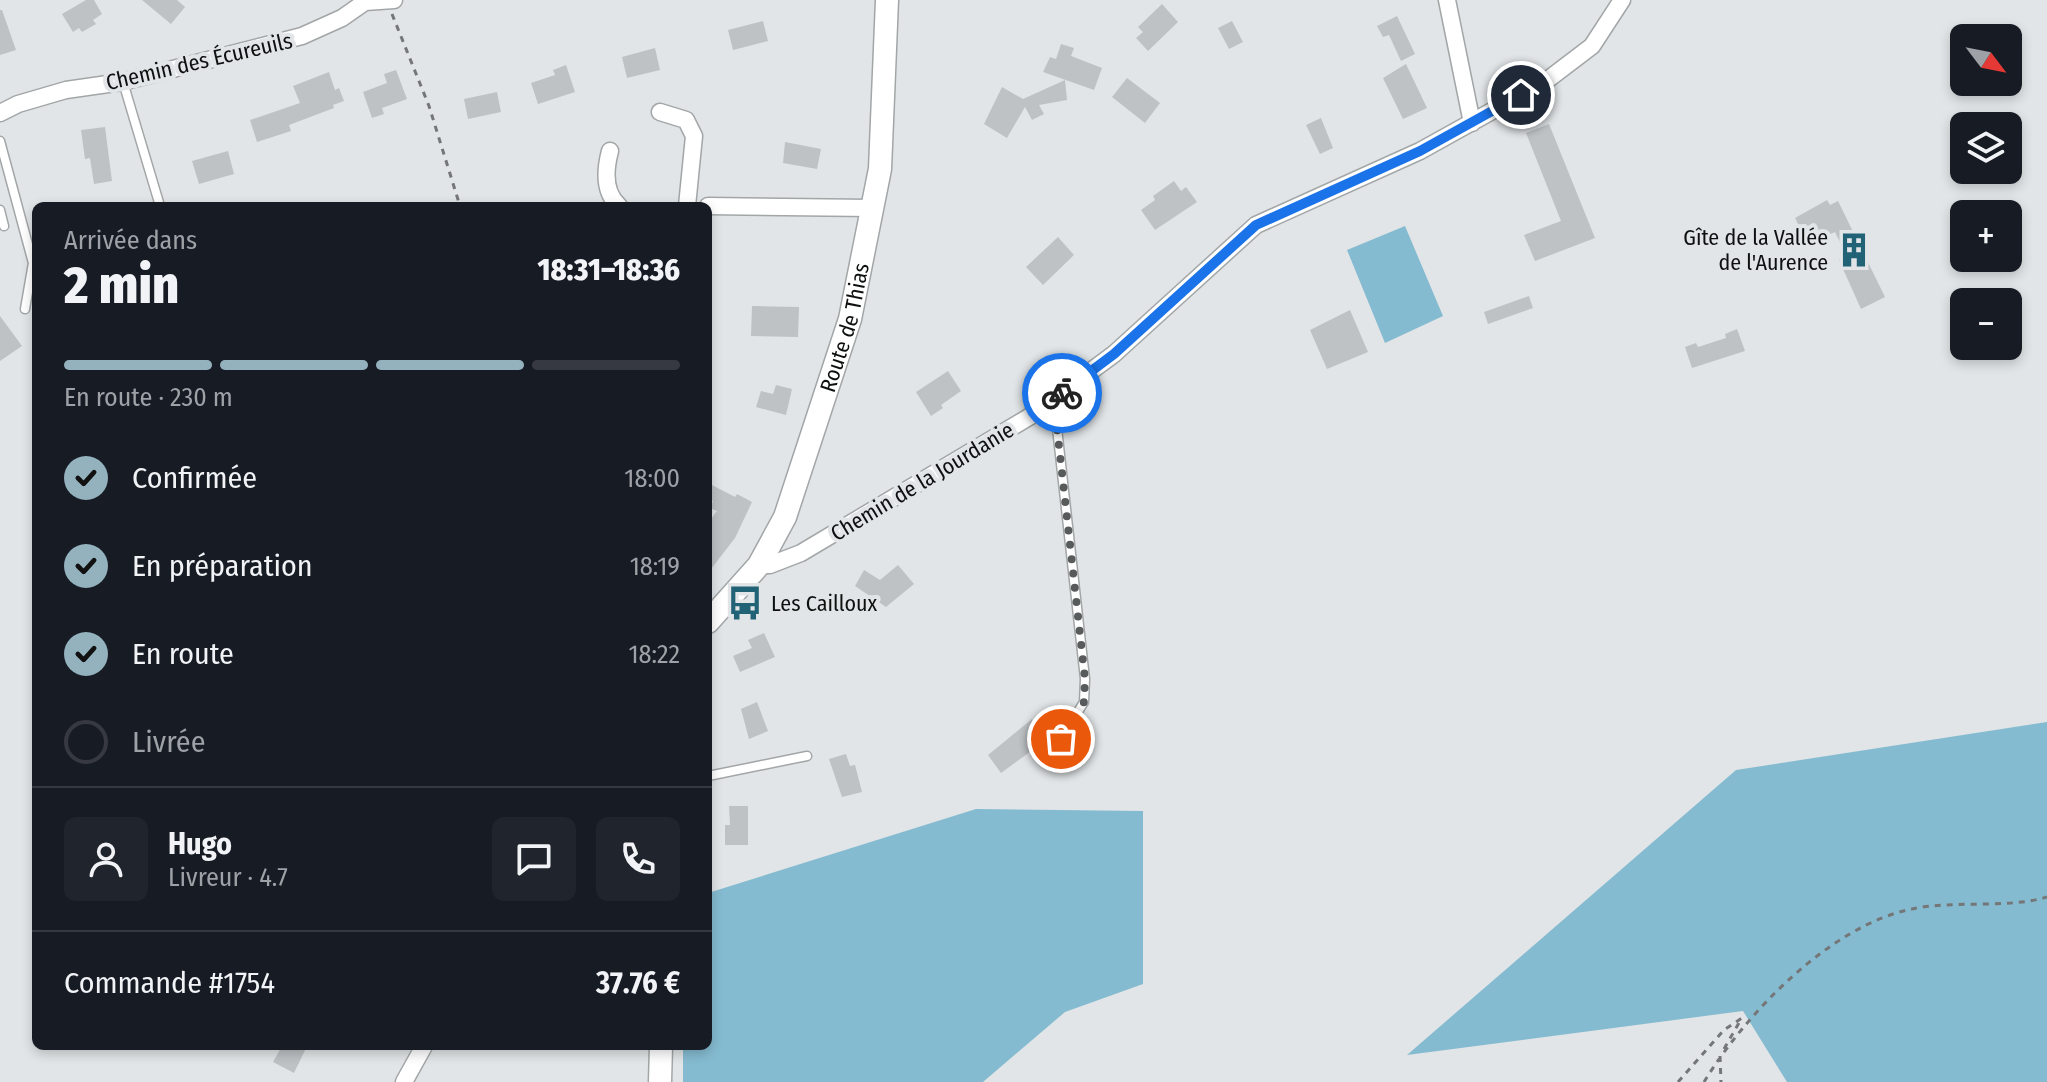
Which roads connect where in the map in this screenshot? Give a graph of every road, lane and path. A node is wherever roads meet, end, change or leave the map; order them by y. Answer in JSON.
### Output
{"nodes":[{"id":1,"x":394,"y":0,"type":"edge"},
{"id":2,"x":887,"y":0,"type":"edge"},
{"id":3,"x":1447,"y":0,"type":"edge"},
{"id":4,"x":1622,"y":0,"type":"edge"},
{"id":5,"x":364,"y":1,"type":"edge"},
{"id":6,"x":387,"y":1,"type":"edge"},
{"id":7,"x":122,"y":82,"type":"junction"},
{"id":8,"x":660,"y":112,"type":"dead end"},
{"id":9,"x":0,"y":113,"type":"edge"},
{"id":10,"x":1472,"y":123,"type":"junction"},
{"id":11,"x":0,"y":141,"type":"edge"},
{"id":12,"x":610,"y":151,"type":"dead end"},
{"id":13,"x":159,"y":202,"type":"edge"},
{"id":14,"x":459,"y":202,"type":"edge"},
{"id":15,"x":614,"y":202,"type":"edge"},
{"id":16,"x":686,"y":202,"type":"edge"},
{"id":17,"x":712,"y":206,"type":"edge"},
{"id":18,"x":872,"y":208,"type":"junction"},
{"id":19,"x":0,"y":210,"type":"edge"},
{"id":20,"x":4,"y":226,"type":"dead end"},
{"id":21,"x":32,"y":259,"type":"edge"},
{"id":22,"x":32,"y":269,"type":"edge"},
{"id":23,"x":25,"y":309,"type":"dead end"},
{"id":24,"x":1049,"y":402,"type":"junction"},
{"id":25,"x":759,"y":565,"type":"junction"},
{"id":26,"x":712,"y":618,"type":"edge"},
{"id":27,"x":1061,"y":739,"type":"dead end"},
{"id":28,"x":807,"y":756,"type":"dead end"},
{"id":29,"x":712,"y":775,"type":"edge"},
{"id":30,"x":2047,"y":897,"type":"edge"},
{"id":31,"x":422,"y":1050,"type":"edge"},
{"id":32,"x":661,"y":1050,"type":"edge"},
{"id":33,"x":1720,"y":1056,"type":"junction"},
{"id":34,"x":404,"y":1082,"type":"edge"},
{"id":35,"x":660,"y":1082,"type":"edge"},
{"id":36,"x":1678,"y":1082,"type":"edge"},
{"id":37,"x":1704,"y":1082,"type":"edge"},
{"id":38,"x":1721,"y":1082,"type":"edge"}],
"edges":[{"from":1,"to":6,"type":"street","name":"Chemin des Écureuils"},
{"from":2,"to":18,"type":"street","name":"Route de Thias"},
{"from":3,"to":10,"type":"street"},
{"from":4,"to":10,"type":"street","name":"Chemin de la Jourdanie"},
{"from":5,"to":6,"type":"street","name":"Chemin des Écureuils"},
{"from":5,"to":7,"type":"street","name":"Chemin des Écureuils"},
{"from":6,"to":14,"type":"path"},
{"from":7,"to":9,"type":"street","name":"Chemin des Écureuils"},
{"from":7,"to":13,"type":"lane"},
{"from":8,"to":16,"type":"street"},
{"from":10,"to":24,"type":"street","name":"Chemin de la Jourdanie"},
{"from":11,"to":21,"type":"lane"},
{"from":12,"to":15,"type":"street"},
{"from":17,"to":18,"type":"street"},
{"from":18,"to":25,"type":"street","name":"Route de Thias"},
{"from":19,"to":20,"type":"lane"},
{"from":22,"to":23,"type":"lane"},
{"from":24,"to":25,"type":"street","name":"Chemin de la Jourdanie"},
{"from":24,"to":27,"type":"lane"},
{"from":25,"to":26,"type":"street","name":"Route de Thias"},
{"from":28,"to":29,"type":"lane"},
{"from":30,"to":33,"type":"path"},
{"from":31,"to":34,"type":"street"},
{"from":32,"to":35,"type":"street"},
{"from":33,"to":36,"type":"path"},
{"from":33,"to":37,"type":"path"},
{"from":33,"to":38,"type":"path"}]}
